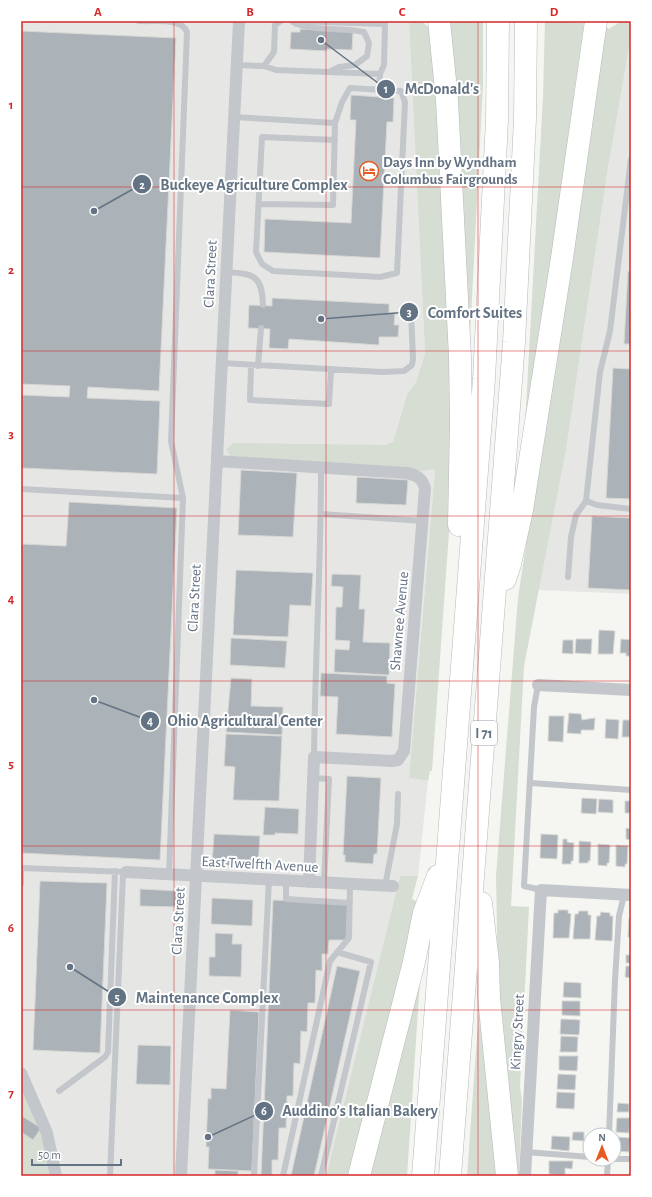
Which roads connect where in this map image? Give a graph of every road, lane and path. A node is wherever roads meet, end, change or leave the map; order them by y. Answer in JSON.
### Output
{"nodes":[{"id":1,"x":139,"y":21,"type":"edge"},
{"id":2,"x":239,"y":21,"type":"edge"},
{"id":3,"x":280,"y":21,"type":"edge"},
{"id":4,"x":293,"y":21,"type":"edge"},
{"id":5,"x":439,"y":21,"type":"edge"},
{"id":6,"x":596,"y":21,"type":"edge"},
{"id":7,"x":498,"y":28,"type":"edge"},
{"id":8,"x":526,"y":31,"type":"edge"},
{"id":9,"x":237,"y":66,"type":"junction"},
{"id":10,"x":264,"y":66,"type":"junction"},
{"id":11,"x":329,"y":72,"type":"junction"},
{"id":12,"x":380,"y":74,"type":"junction"},
{"id":13,"x":380,"y":90,"type":"junction"},
{"id":14,"x":234,"y":117,"type":"junction"},
{"id":15,"x":335,"y":123,"type":"junction"},
{"id":16,"x":335,"y":140,"type":"junction"},
{"id":17,"x":631,"y":159,"type":"edge"},
{"id":18,"x":259,"y":204,"type":"junction"},
{"id":19,"x":226,"y":272,"type":"junction"},
{"id":20,"x":263,"y":305,"type":"dead end"},
{"id":21,"x":411,"y":311,"type":"dead end"},
{"id":22,"x":261,"y":328,"type":"dead end"},
{"id":23,"x":222,"y":363,"type":"junction"},
{"id":24,"x":255,"y":365,"type":"junction"},
{"id":25,"x":331,"y":370,"type":"junction"},
{"id":26,"x":217,"y":461,"type":"junction"},
{"id":27,"x":321,"y":468,"type":"junction"},
{"id":28,"x":21,"y":489,"type":"edge"},
{"id":29,"x":183,"y":498,"type":"junction"},
{"id":30,"x":586,"y":501,"type":"junction"},
{"id":31,"x":631,"y":509,"type":"edge"},
{"id":32,"x":321,"y":514,"type":"junction"},
{"id":33,"x":423,"y":521,"type":"junction"},
{"id":34,"x":568,"y":577,"type":"dead end"},
{"id":35,"x":466,"y":612,"type":"junction"},
{"id":36,"x":494,"y":613,"type":"junction"},
{"id":37,"x":538,"y":685,"type":"joint"},
{"id":38,"x":631,"y":690,"type":"edge"},
{"id":39,"x":314,"y":756,"type":"junction"},
{"id":40,"x":313,"y":778,"type":"junction"},
{"id":41,"x":531,"y":783,"type":"junction"},
{"id":42,"x":631,"y":790,"type":"edge"},
{"id":43,"x":398,"y":794,"type":"dead end"},
{"id":44,"x":447,"y":851,"type":"junction"},
{"id":45,"x":474,"y":854,"type":"junction"},
{"id":46,"x":21,"y":868,"type":"edge"},
{"id":47,"x":120,"y":872,"type":"junction"},
{"id":48,"x":169,"y":875,"type":"junction"},
{"id":49,"x":196,"y":876,"type":"junction"},
{"id":50,"x":269,"y":880,"type":"junction"},
{"id":51,"x":286,"y":881,"type":"junction"},
{"id":52,"x":309,"y":882,"type":"junction"},
{"id":53,"x":21,"y":883,"type":"edge"},
{"id":54,"x":324,"y":883,"type":"junction"},
{"id":55,"x":350,"y":884,"type":"junction"},
{"id":56,"x":389,"y":886,"type":"joint"},
{"id":57,"x":541,"y":890,"type":"junction"},
{"id":58,"x":627,"y":895,"type":"edge"},
{"id":59,"x":350,"y":903,"type":"junction"},
{"id":60,"x":337,"y":952,"type":"junction"},
{"id":61,"x":21,"y":1073,"type":"edge"},
{"id":62,"x":59,"y":1091,"type":"dead end"},
{"id":63,"x":609,"y":1127,"type":"edge"},
{"id":64,"x":526,"y":1152,"type":"junction"},
{"id":65,"x":582,"y":1156,"type":"edge"},
{"id":66,"x":56,"y":1176,"type":"edge"},
{"id":67,"x":110,"y":1176,"type":"edge"},
{"id":68,"x":181,"y":1176,"type":"edge"},
{"id":69,"x":254,"y":1176,"type":"edge"},
{"id":70,"x":283,"y":1176,"type":"edge"},
{"id":71,"x":321,"y":1176,"type":"edge"},
{"id":72,"x":359,"y":1176,"type":"edge"},
{"id":73,"x":423,"y":1176,"type":"edge"},
{"id":74,"x":450,"y":1176,"type":"edge"},
{"id":75,"x":507,"y":1176,"type":"edge"},
{"id":76,"x":525,"y":1176,"type":"edge"}],
"edges":[{"from":1,"to":29,"type":"lane"},
{"from":2,"to":9,"type":"street","name":"Clara Street"},
{"from":3,"to":10,"type":"lane"},
{"from":4,"to":11,"type":"lane"},
{"from":4,"to":12,"type":"lane"},
{"from":5,"to":35,"type":"highway"},
{"from":6,"to":36,"type":"highway"},
{"from":7,"to":35,"type":"highway","number":"I 71"},
{"from":8,"to":36,"type":"highway","number":"I 71"},
{"from":9,"to":10,"type":"lane"},
{"from":9,"to":14,"type":"street","name":"Clara Street"},
{"from":10,"to":11,"type":"lane"},
{"from":11,"to":12,"type":"lane"},
{"from":12,"to":13,"type":"lane"},
{"from":13,"to":15,"type":"lane"},
{"from":13,"to":18,"type":"lane"},
{"from":14,"to":15,"type":"lane"},
{"from":14,"to":19,"type":"street","name":"Clara Street"},
{"from":15,"to":16,"type":"lane"},
{"from":16,"to":18,"type":"lane"},
{"from":16,"to":18,"type":"lane"},
{"from":17,"to":30,"type":"lane"},
{"from":19,"to":20,"type":"lane"},
{"from":19,"to":23,"type":"street","name":"Clara Street"},
{"from":21,"to":25,"type":"lane"},
{"from":22,"to":24,"type":"lane"},
{"from":23,"to":24,"type":"lane"},
{"from":23,"to":26,"type":"street","name":"Clara Street"},
{"from":24,"to":25,"type":"lane"},
{"from":24,"to":25,"type":"lane"},
{"from":26,"to":27,"type":"street","name":"Shawnee Avenue"},
{"from":26,"to":49,"type":"street","name":"Clara Street"},
{"from":27,"to":32,"type":"lane"},
{"from":27,"to":33,"type":"street","name":"Shawnee Avenue"},
{"from":28,"to":29,"type":"lane"},
{"from":29,"to":48,"type":"lane"},
{"from":30,"to":31,"type":"lane"},
{"from":30,"to":34,"type":"lane"},
{"from":32,"to":33,"type":"lane"},
{"from":32,"to":39,"type":"lane"},
{"from":33,"to":39,"type":"street","name":"Shawnee Avenue"},
{"from":35,"to":44,"type":"highway","number":"I 71"},
{"from":36,"to":45,"type":"highway","number":"I 71"},
{"from":37,"to":38,"type":"street"},
{"from":37,"to":41,"type":"lane"},
{"from":39,"to":40,"type":"street"},
{"from":40,"to":52,"type":"street"},
{"from":40,"to":54,"type":"lane"},
{"from":41,"to":42,"type":"lane"},
{"from":41,"to":57,"type":"lane"},
{"from":43,"to":56,"type":"lane"},
{"from":44,"to":72,"type":"highway"},
{"from":44,"to":73,"type":"highway","number":"I 71"},
{"from":45,"to":74,"type":"highway","number":"I 71"},
{"from":45,"to":75,"type":"highway"},
{"from":46,"to":47,"type":"lane"},
{"from":46,"to":53,"type":"lane"},
{"from":47,"to":48,"type":"street","name":"East Twelfth Avenue"},
{"from":47,"to":62,"type":"lane"},
{"from":47,"to":67,"type":"lane"},
{"from":48,"to":49,"type":"street","name":"East Twelfth Avenue"},
{"from":49,"to":50,"type":"street","name":"East Twelfth Avenue"},
{"from":49,"to":68,"type":"street","name":"Clara Street"},
{"from":50,"to":51,"type":"street","name":"East Twelfth Avenue"},
{"from":50,"to":69,"type":"lane"},
{"from":51,"to":52,"type":"street","name":"East Twelfth Avenue"},
{"from":51,"to":59,"type":"lane"},
{"from":52,"to":54,"type":"street","name":"East Twelfth Avenue"},
{"from":54,"to":55,"type":"street","name":"East Twelfth Avenue"},
{"from":55,"to":56,"type":"street","name":"East Twelfth Avenue"},
{"from":55,"to":59,"type":"lane"},
{"from":57,"to":58,"type":"street"},
{"from":57,"to":64,"type":"street","name":"Kingry Street"},
{"from":58,"to":63,"type":"lane"},
{"from":59,"to":60,"type":"lane"},
{"from":60,"to":70,"type":"lane"},
{"from":60,"to":71,"type":"lane"},
{"from":61,"to":66,"type":"street"},
{"from":64,"to":65,"type":"lane"},
{"from":64,"to":76,"type":"street","name":"Kingry Street"}]}
